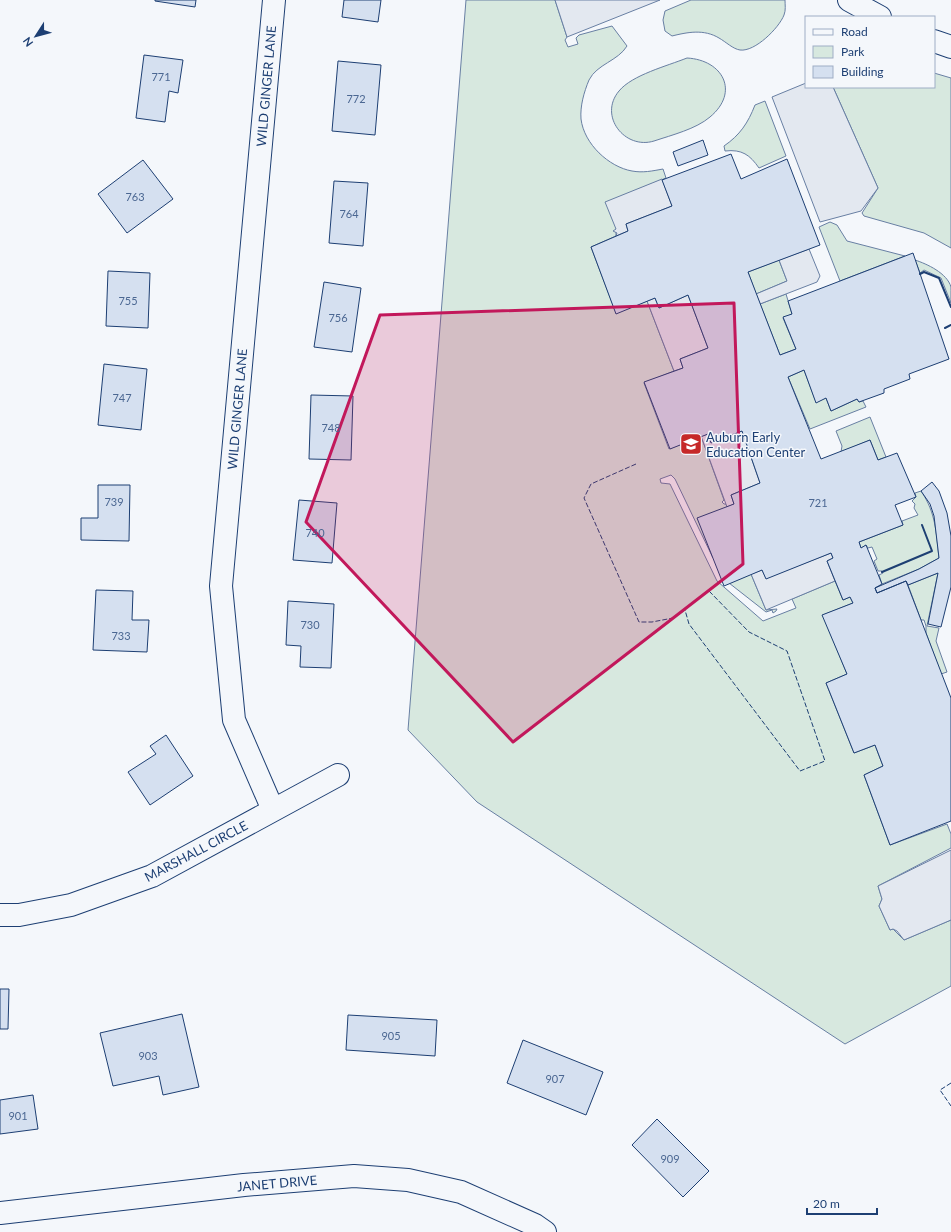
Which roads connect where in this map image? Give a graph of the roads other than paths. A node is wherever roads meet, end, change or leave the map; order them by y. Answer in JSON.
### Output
{"nodes":[{"id":1,"x":274,"y":0,"type":"edge"},
{"id":2,"x":849,"y":0,"type":"edge"},
{"id":3,"x":878,"y":16,"type":"edge"},
{"id":4,"x":935,"y":41,"type":"edge"},
{"id":5,"x":951,"y":47,"type":"edge"},
{"id":6,"x":338,"y":775,"type":"dead end"},
{"id":7,"x":273,"y":810,"type":"junction"},
{"id":8,"x":0,"y":915,"type":"edge"},
{"id":9,"x":0,"y":1213,"type":"edge"},
{"id":10,"x":545,"y":1232,"type":"edge"}],
"edges":[{"from":1,"to":7,"type":"street","name":"WILD GINGER LANE"},
{"from":2,"to":3,"type":"street"},
{"from":4,"to":5,"type":"street"},
{"from":6,"to":7,"type":"street","name":"MARSHALL CIRCLE"},
{"from":7,"to":8,"type":"street","name":"MARSHALL CIRCLE"},
{"from":9,"to":10,"type":"street","name":"JANET DRIVE"}]}
